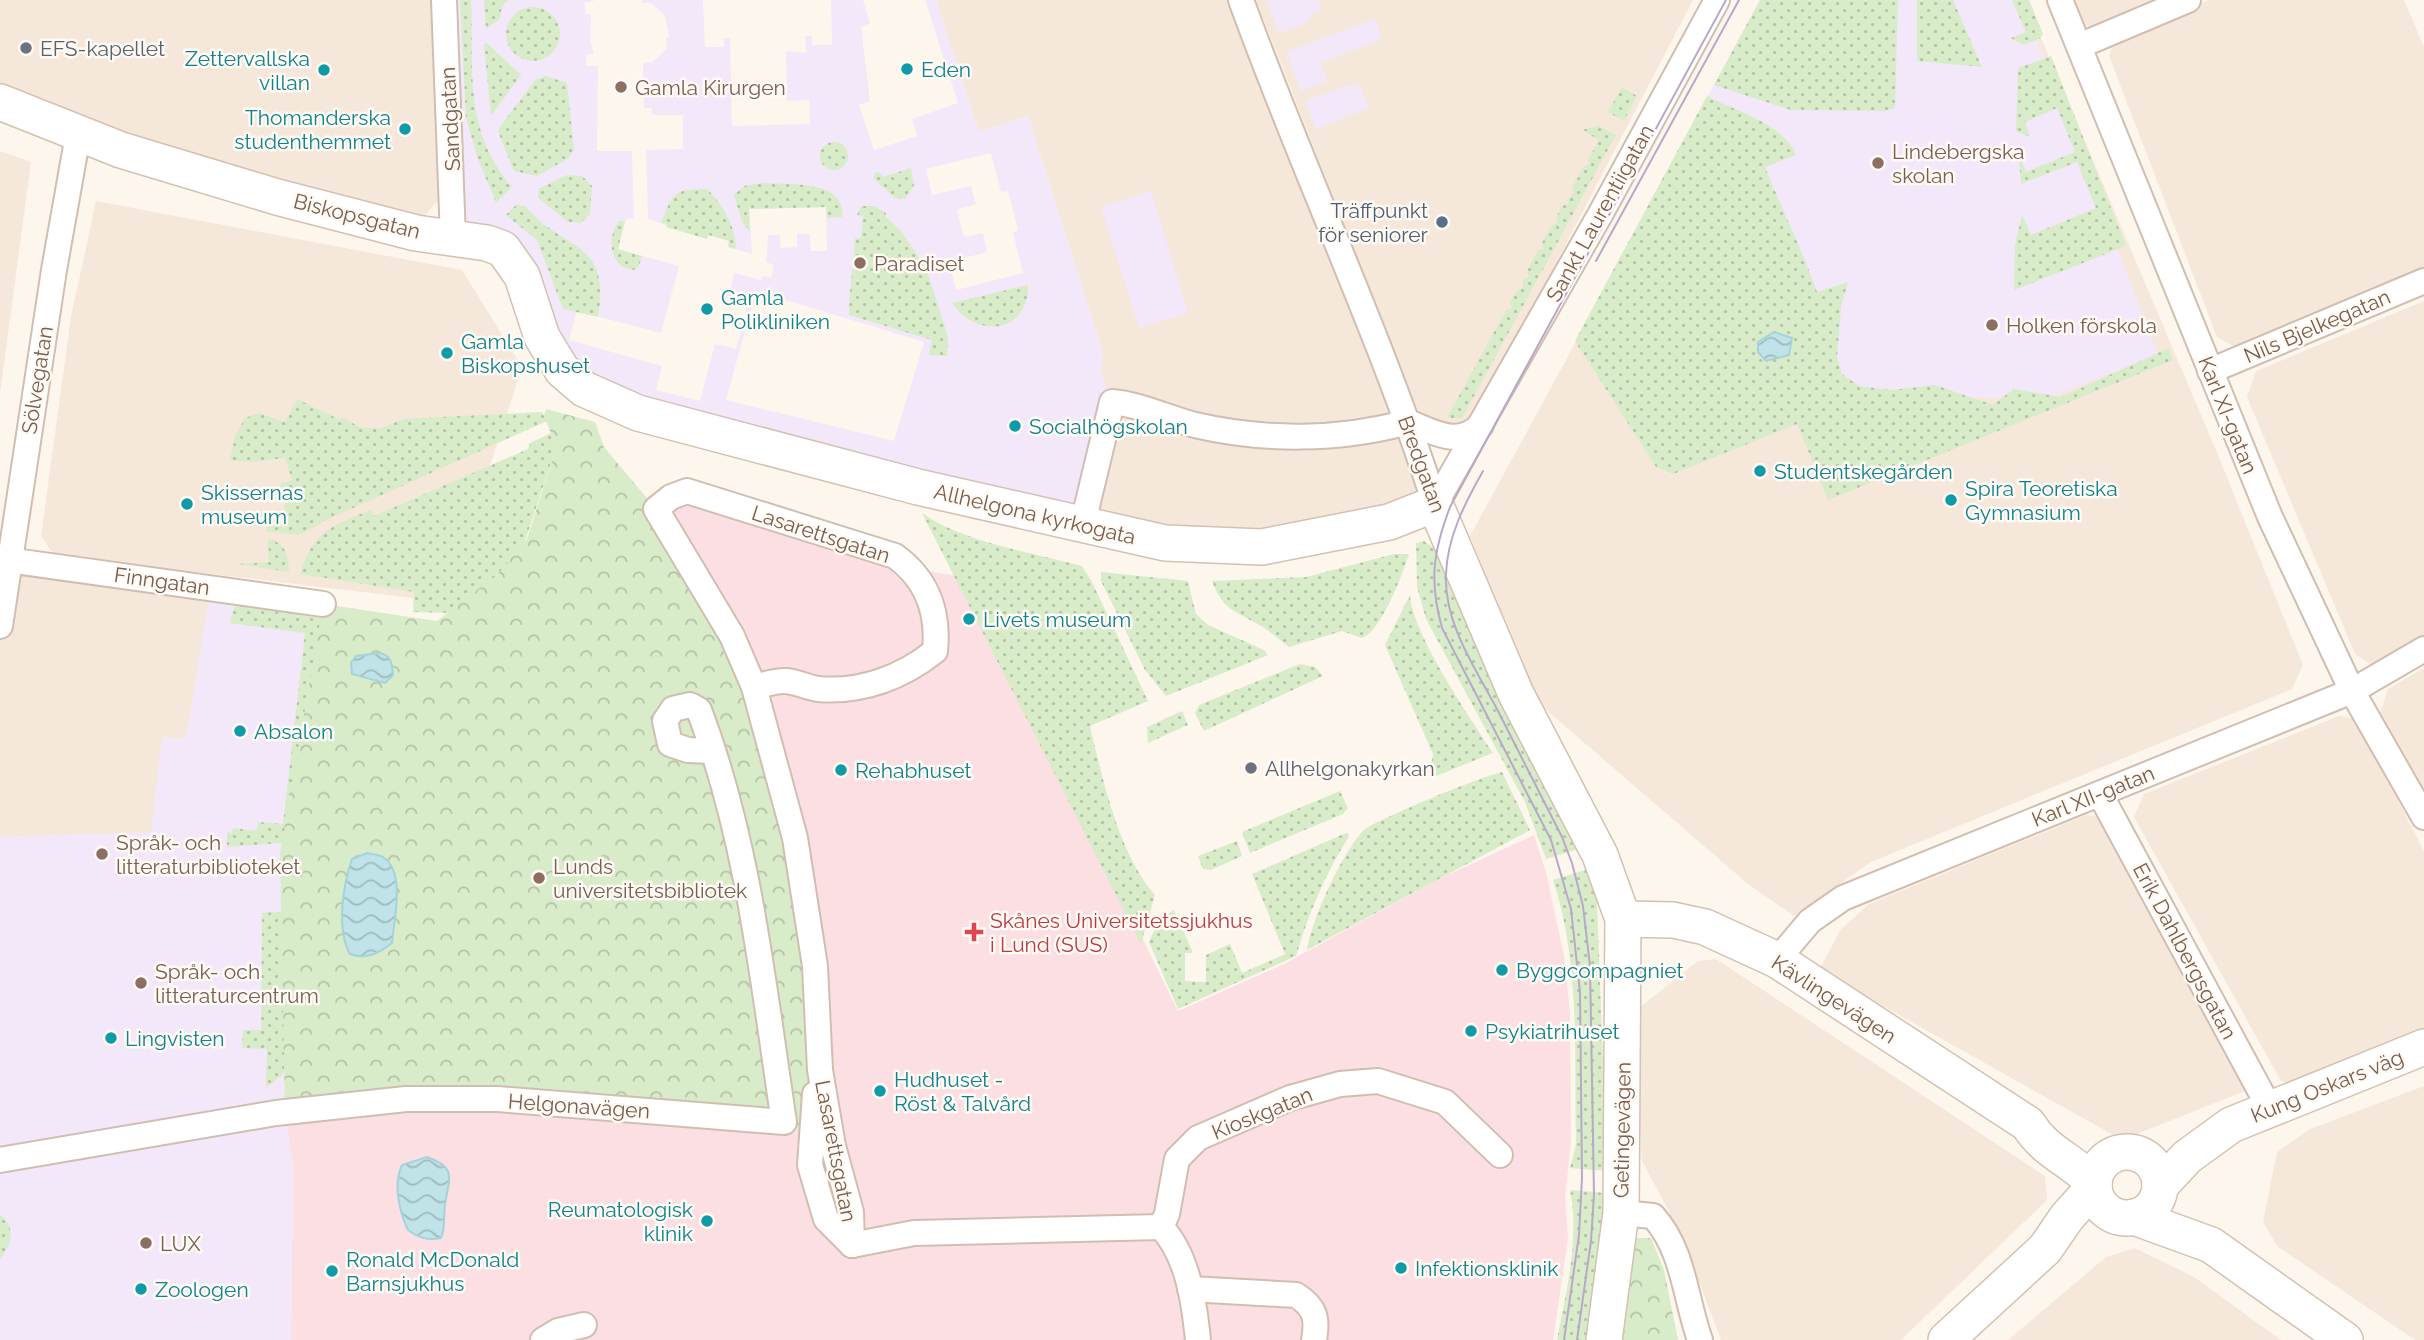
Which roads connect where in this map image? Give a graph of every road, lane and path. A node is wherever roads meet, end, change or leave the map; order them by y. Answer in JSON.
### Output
{"nodes":[{"id":1,"x":444,"y":0,"type":"edge"},
{"id":2,"x":1241,"y":0,"type":"edge"},
{"id":3,"x":1717,"y":0,"type":"edge"},
{"id":4,"x":2060,"y":0,"type":"edge"},
{"id":5,"x":2188,"y":0,"type":"edge"},
{"id":6,"x":2079,"y":46,"type":"junction"},
{"id":7,"x":0,"y":102,"type":"edge"},
{"id":8,"x":78,"y":135,"type":"junction"},
{"id":9,"x":453,"y":238,"type":"junction"},
{"id":10,"x":2424,"y":281,"type":"edge"},
{"id":11,"x":2210,"y":370,"type":"junction"},
{"id":12,"x":638,"y":413,"type":"joint"},
{"id":13,"x":1408,"y":422,"type":"junction"},
{"id":14,"x":1481,"y":425,"type":"junction"},
{"id":15,"x":1435,"y":504,"type":"junction"},
{"id":16,"x":1082,"y":527,"type":"junction"},
{"id":17,"x":6,"y":560,"type":"edge"},
{"id":18,"x":323,"y":604,"type":"dead end"},
{"id":19,"x":0,"y":626,"type":"edge"},
{"id":20,"x":2424,"y":649,"type":"edge"},
{"id":21,"x":754,"y":687,"type":"junction"},
{"id":22,"x":2352,"y":691,"type":"junction"},
{"id":23,"x":712,"y":751,"type":"dead end"},
{"id":24,"x":2099,"y":794,"type":"junction"},
{"id":25,"x":2424,"y":817,"type":"edge"},
{"id":26,"x":1623,"y":919,"type":"junction"},
{"id":27,"x":1777,"y":960,"type":"junction"},
{"id":28,"x":2424,"y":1047,"type":"edge"},
{"id":29,"x":2270,"y":1109,"type":"junction"},
{"id":30,"x":2028,"y":1124,"type":"junction"},
{"id":31,"x":2231,"y":1125,"type":"junction"},
{"id":32,"x":1500,"y":1155,"type":"dead end"},
{"id":33,"x":2129,"y":1155,"type":"junction"},
{"id":34,"x":0,"y":1160,"type":"edge"},
{"id":35,"x":2094,"y":1185,"type":"junction"},
{"id":36,"x":2160,"y":1187,"type":"junction"},
{"id":37,"x":1621,"y":1213,"type":"junction"},
{"id":38,"x":2125,"y":1217,"type":"junction"},
{"id":39,"x":1161,"y":1227,"type":"junction"},
{"id":40,"x":2211,"y":1245,"type":"junction"},
{"id":41,"x":2045,"y":1249,"type":"junction"},
{"id":42,"x":1190,"y":1289,"type":"junction"},
{"id":43,"x":584,"y":1325,"type":"dead end"},
{"id":44,"x":543,"y":1340,"type":"edge"},
{"id":45,"x":1198,"y":1340,"type":"edge"},
{"id":46,"x":1314,"y":1340,"type":"edge"},
{"id":47,"x":1604,"y":1340,"type":"edge"},
{"id":48,"x":1700,"y":1340,"type":"edge"},
{"id":49,"x":1946,"y":1340,"type":"edge"},
{"id":50,"x":2345,"y":1340,"type":"edge"}],
"edges":[{"from":1,"to":9,"type":"street","name":"Sandgatan"},
{"from":2,"to":13,"type":"street","name":"Bredgatan"},
{"from":3,"to":14,"type":"street","name":"Sankt Laurentiigatan"},
{"from":4,"to":6,"type":"street","name":"Karl XI-gatan"},
{"from":5,"to":6,"type":"street"},
{"from":6,"to":11,"type":"street","name":"Karl XI-gatan"},
{"from":7,"to":8,"type":"street","name":"Biskopsgatan"},
{"from":8,"to":9,"type":"street","name":"Biskopsgatan"},
{"from":8,"to":17,"type":"street","name":"Sölvegatan"},
{"from":9,"to":12,"type":"street","name":"Biskopsgatan"},
{"from":10,"to":11,"type":"street","name":"Nils Bjelkegatan"},
{"from":11,"to":22,"type":"street","name":"Karl XI-gatan"},
{"from":12,"to":16,"type":"street","name":"Allhelgona kyrkogata"},
{"from":13,"to":14,"type":"street"},
{"from":13,"to":15,"type":"street","name":"Bredgatan"},
{"from":13,"to":16,"type":"street"},
{"from":14,"to":15,"type":"street","name":"Sankt Laurentiigatan"},
{"from":15,"to":16,"type":"street","name":"Allhelgona kyrkogata"},
{"from":15,"to":26,"type":"street","name":"Bredgatan"},
{"from":17,"to":18,"type":"street","name":"Finngatan"},
{"from":17,"to":19,"type":"street","name":"Sölvegatan"},
{"from":20,"to":22,"type":"street","name":"Karl XII-gatan"},
{"from":21,"to":21,"type":"street","name":"Lasarettsgatan"},
{"from":21,"to":39,"type":"street","name":"Lasarettsgatan"},
{"from":22,"to":24,"type":"street","name":"Karl XII-gatan"},
{"from":22,"to":25,"type":"street","name":"Karl XI-gatan"},
{"from":23,"to":34,"type":"street","name":"Helgonavägen"},
{"from":24,"to":27,"type":"street","name":"Karl XII-gatan"},
{"from":24,"to":29,"type":"street","name":"Erik Dahlbergsgatan"},
{"from":26,"to":27,"type":"street","name":"Kävlingevägen"},
{"from":26,"to":37,"type":"street","name":"Getingevägen"},
{"from":27,"to":30,"type":"street","name":"Kävlingevägen"},
{"from":28,"to":29,"type":"street","name":"Kung Oskars väg"},
{"from":29,"to":31,"type":"street","name":"Kung Oskars väg"},
{"from":30,"to":33,"type":"street","name":"Kävlingevägen"},
{"from":30,"to":35,"type":"street","name":"Kävlingevägen"},
{"from":31,"to":33,"type":"street","name":"Kung Oskars väg"},
{"from":31,"to":36,"type":"street","name":"Kung Oskars väg"},
{"from":32,"to":39,"type":"street","name":"Kioskgatan"},
{"from":33,"to":35,"type":"street","name":"Kung Oskars väg"},
{"from":33,"to":36,"type":"street"},
{"from":35,"to":38,"type":"street"},
{"from":35,"to":41,"type":"street","name":"Kung Oskars väg"},
{"from":36,"to":38,"type":"street","name":"Kung Oskars väg"},
{"from":36,"to":40,"type":"street"},
{"from":37,"to":47,"type":"street","name":"Getingevägen"},
{"from":37,"to":48,"type":"street"},
{"from":38,"to":40,"type":"street"},
{"from":38,"to":41,"type":"street","name":"Kung Oskars väg"},
{"from":39,"to":42,"type":"street"},
{"from":40,"to":50,"type":"street"},
{"from":41,"to":49,"type":"street","name":"Kung Oskars väg"},
{"from":42,"to":45,"type":"street"},
{"from":42,"to":46,"type":"street"},
{"from":43,"to":44,"type":"street"}]}
